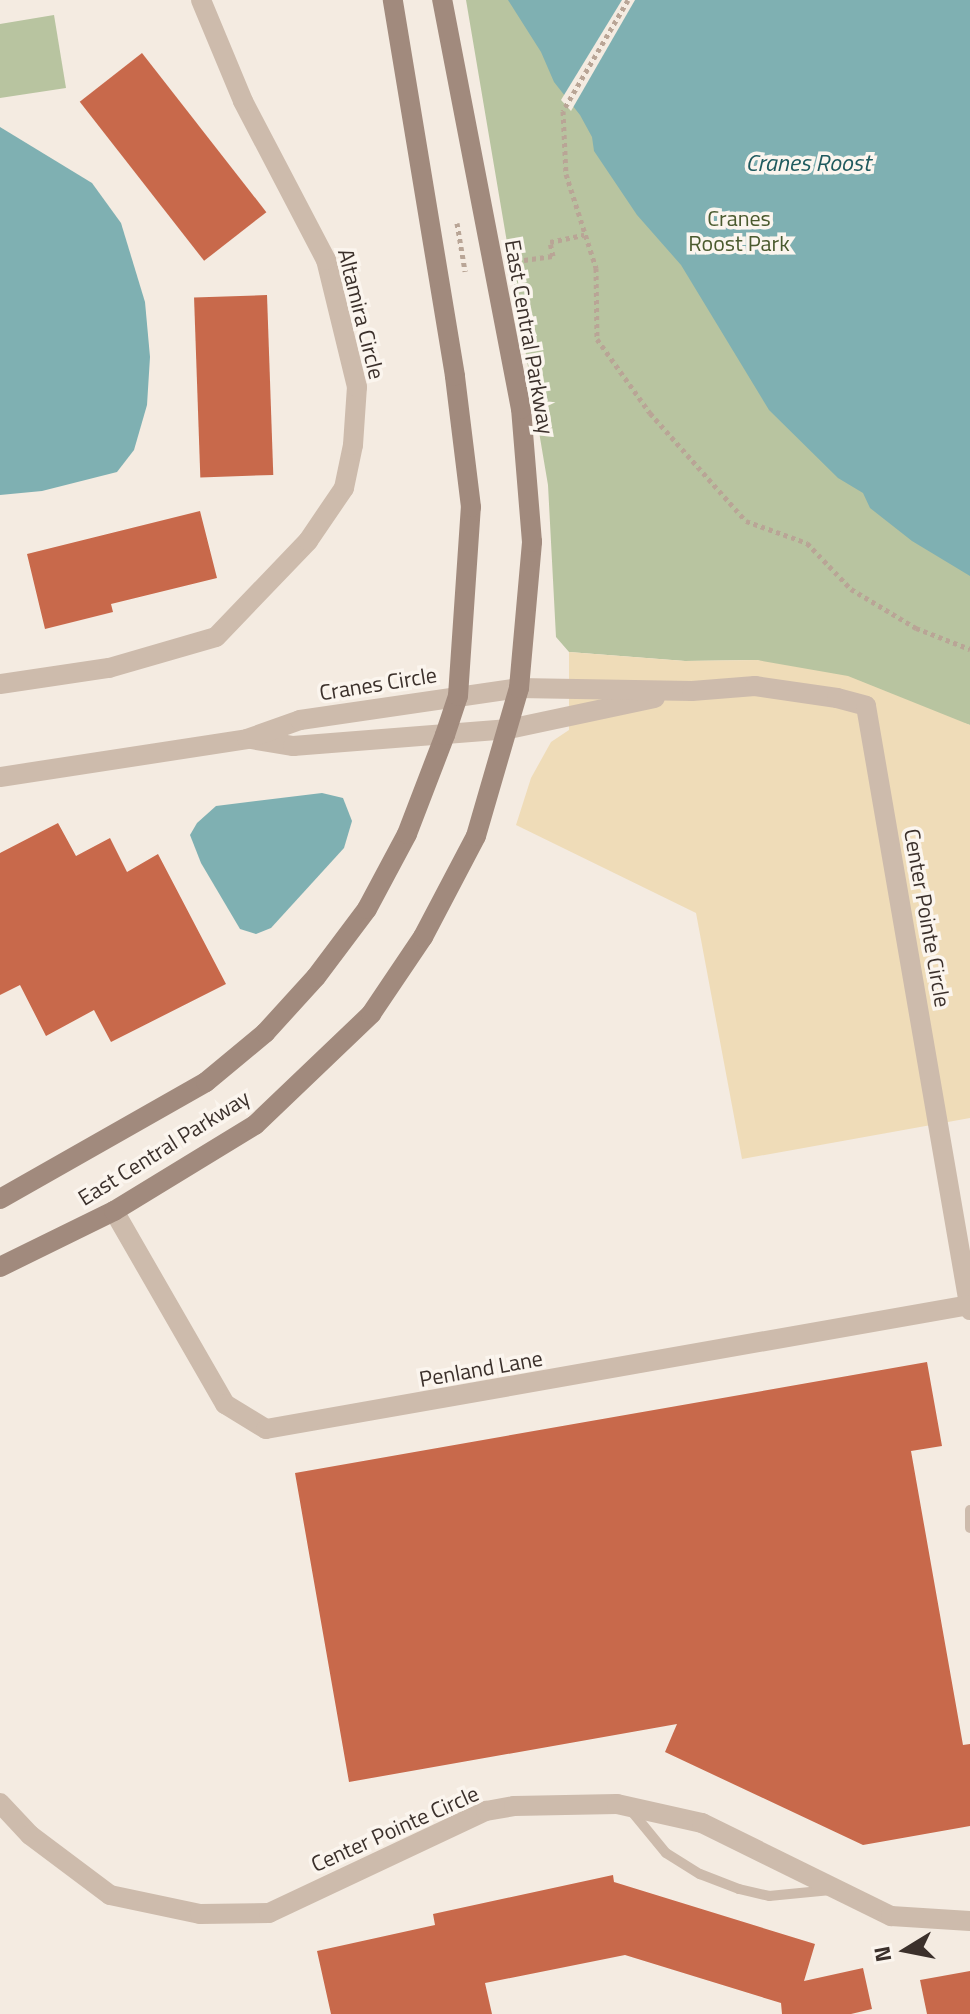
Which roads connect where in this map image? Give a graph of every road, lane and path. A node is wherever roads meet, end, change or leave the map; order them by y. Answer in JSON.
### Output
{"nodes":[{"id":1,"x":201,"y":0,"type":"edge"},
{"id":2,"x":393,"y":0,"type":"edge"},
{"id":3,"x":442,"y":0,"type":"edge"},
{"id":4,"x":628,"y":0,"type":"edge"},
{"id":5,"x":457,"y":223,"type":"dead end"},
{"id":6,"x":584,"y":235,"type":"junction"},
{"id":7,"x":524,"y":260,"type":"dead end"},
{"id":8,"x":465,"y":271,"type":"dead end"},
{"id":9,"x":970,"y":649,"type":"edge"},
{"id":10,"x":0,"y":684,"type":"edge"},
{"id":11,"x":519,"y":688,"type":"junction"},
{"id":12,"x":692,"y":691,"type":"junction"},
{"id":13,"x":458,"y":696,"type":"junction"},
{"id":14,"x":509,"y":729,"type":"junction"},
{"id":15,"x":445,"y":735,"type":"junction"},
{"id":16,"x":247,"y":739,"type":"junction"},
{"id":17,"x":0,"y":777,"type":"edge"},
{"id":18,"x":0,"y":1199,"type":"edge"},
{"id":19,"x":114,"y":1211,"type":"junction"},
{"id":20,"x":0,"y":1267,"type":"edge"},
{"id":21,"x":970,"y":1307,"type":"edge"},
{"id":22,"x":970,"y":1510,"type":"edge"},
{"id":23,"x":970,"y":1528,"type":"edge"},
{"id":24,"x":0,"y":1803,"type":"edge"},
{"id":25,"x":628,"y":1807,"type":"junction"},
{"id":26,"x":836,"y":1889,"type":"junction"},
{"id":27,"x":970,"y":1921,"type":"edge"}],
"edges":[{"from":1,"to":10,"type":"street","name":"Altamira Circle"},
{"from":2,"to":13,"type":"main road","name":"East Central Parkway"},
{"from":3,"to":11,"type":"main road","name":"East Central Parkway"},
{"from":4,"to":6,"type":"path"},
{"from":5,"to":8,"type":"path"},
{"from":6,"to":7,"type":"path"},
{"from":6,"to":9,"type":"path"},
{"from":11,"to":12,"type":"street","name":"Center Pointe Circle"},
{"from":11,"to":13,"type":"street","name":"Cranes Circle"},
{"from":11,"to":14,"type":"main road","name":"East Central Parkway"},
{"from":12,"to":14,"type":"street","name":"Center Pointe Circle"},
{"from":12,"to":21,"type":"street","name":"Center Pointe Circle"},
{"from":13,"to":15,"type":"main road","name":"East Central Parkway"},
{"from":13,"to":16,"type":"street","name":"Cranes Circle"},
{"from":14,"to":15,"type":"street","name":"Cranes Circle"},
{"from":14,"to":19,"type":"main road","name":"East Central Parkway"},
{"from":15,"to":16,"type":"street","name":"Cranes Circle"},
{"from":15,"to":18,"type":"main road","name":"East Central Parkway"},
{"from":16,"to":17,"type":"street","name":"Cranes Circle"},
{"from":19,"to":20,"type":"main road","name":"East Central Parkway"},
{"from":19,"to":21,"type":"street","name":"Penland Lane"},
{"from":22,"to":23,"type":"lane"},
{"from":24,"to":25,"type":"street","name":"Center Pointe Circle"},
{"from":25,"to":26,"type":"street","name":"Center Pointe Circle"},
{"from":25,"to":26,"type":"lane"},
{"from":26,"to":27,"type":"street","name":"Center Pointe Circle"}]}
